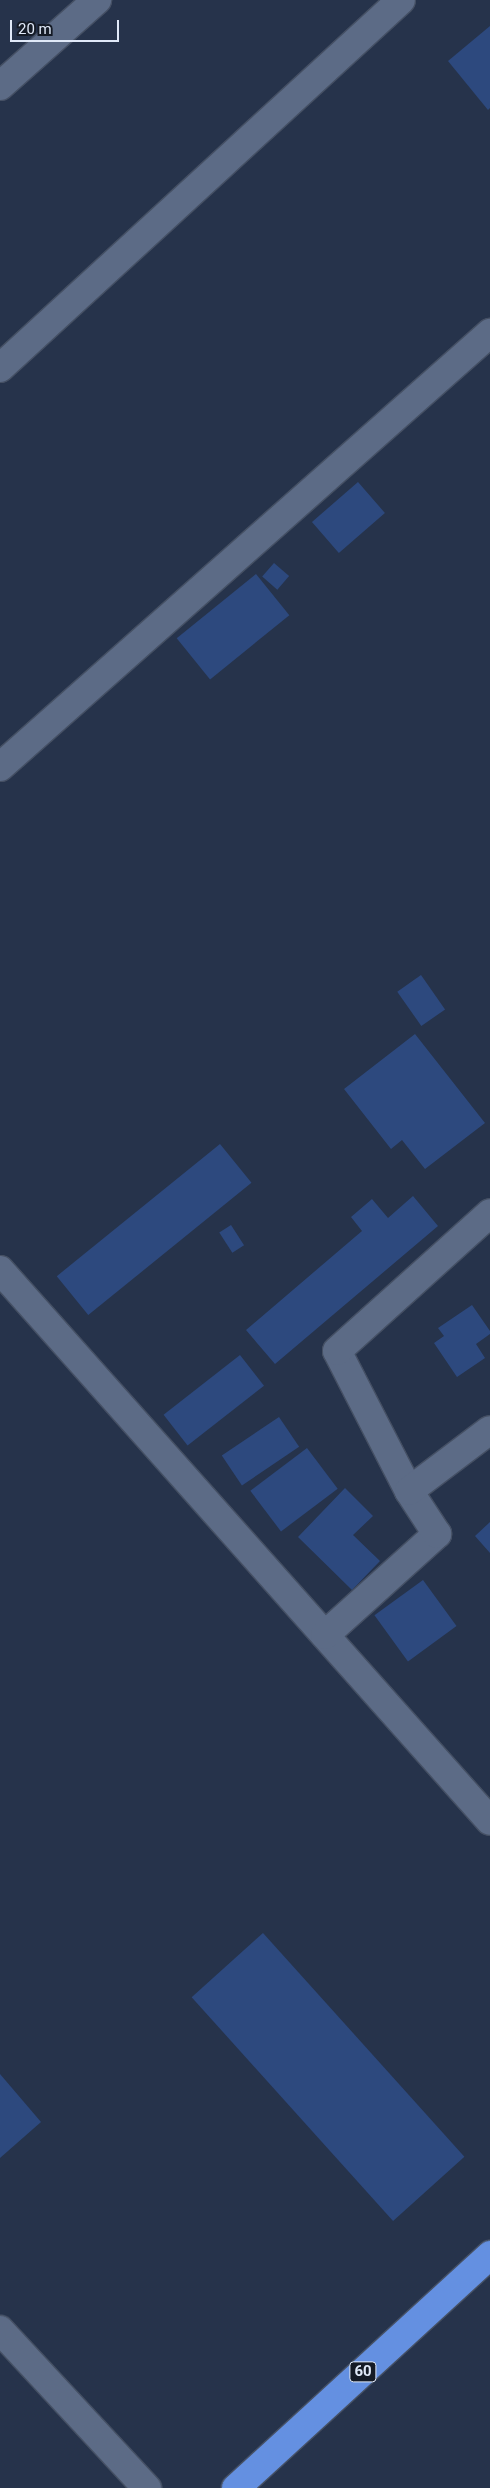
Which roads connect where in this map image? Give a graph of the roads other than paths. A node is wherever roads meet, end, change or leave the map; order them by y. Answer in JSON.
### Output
{"nodes":[{"id":1,"x":97,"y":0,"type":"edge"},
{"id":2,"x":401,"y":0,"type":"edge"},
{"id":3,"x":0,"y":86,"type":"edge"},
{"id":4,"x":490,"y":333,"type":"edge"},
{"id":5,"x":0,"y":368,"type":"edge"},
{"id":6,"x":0,"y":767,"type":"edge"},
{"id":7,"x":490,"y":1213,"type":"edge"},
{"id":8,"x":0,"y":1270,"type":"edge"},
{"id":9,"x":490,"y":1430,"type":"edge"},
{"id":10,"x":409,"y":1492,"type":"junction"},
{"id":11,"x":325,"y":1635,"type":"junction"},
{"id":12,"x":490,"y":1821,"type":"edge"},
{"id":13,"x":490,"y":2255,"type":"edge"},
{"id":14,"x":0,"y":2330,"type":"edge"},
{"id":15,"x":147,"y":2488,"type":"edge"},
{"id":16,"x":236,"y":2488,"type":"edge"}],
"edges":[{"from":1,"to":3,"type":"street"},
{"from":2,"to":5,"type":"street"},
{"from":4,"to":6,"type":"street"},
{"from":7,"to":10,"type":"street"},
{"from":8,"to":11,"type":"street"},
{"from":9,"to":10,"type":"street"},
{"from":10,"to":11,"type":"street"},
{"from":11,"to":12,"type":"street"},
{"from":13,"to":16,"type":"highway","number":"60"},
{"from":14,"to":15,"type":"street"}]}
